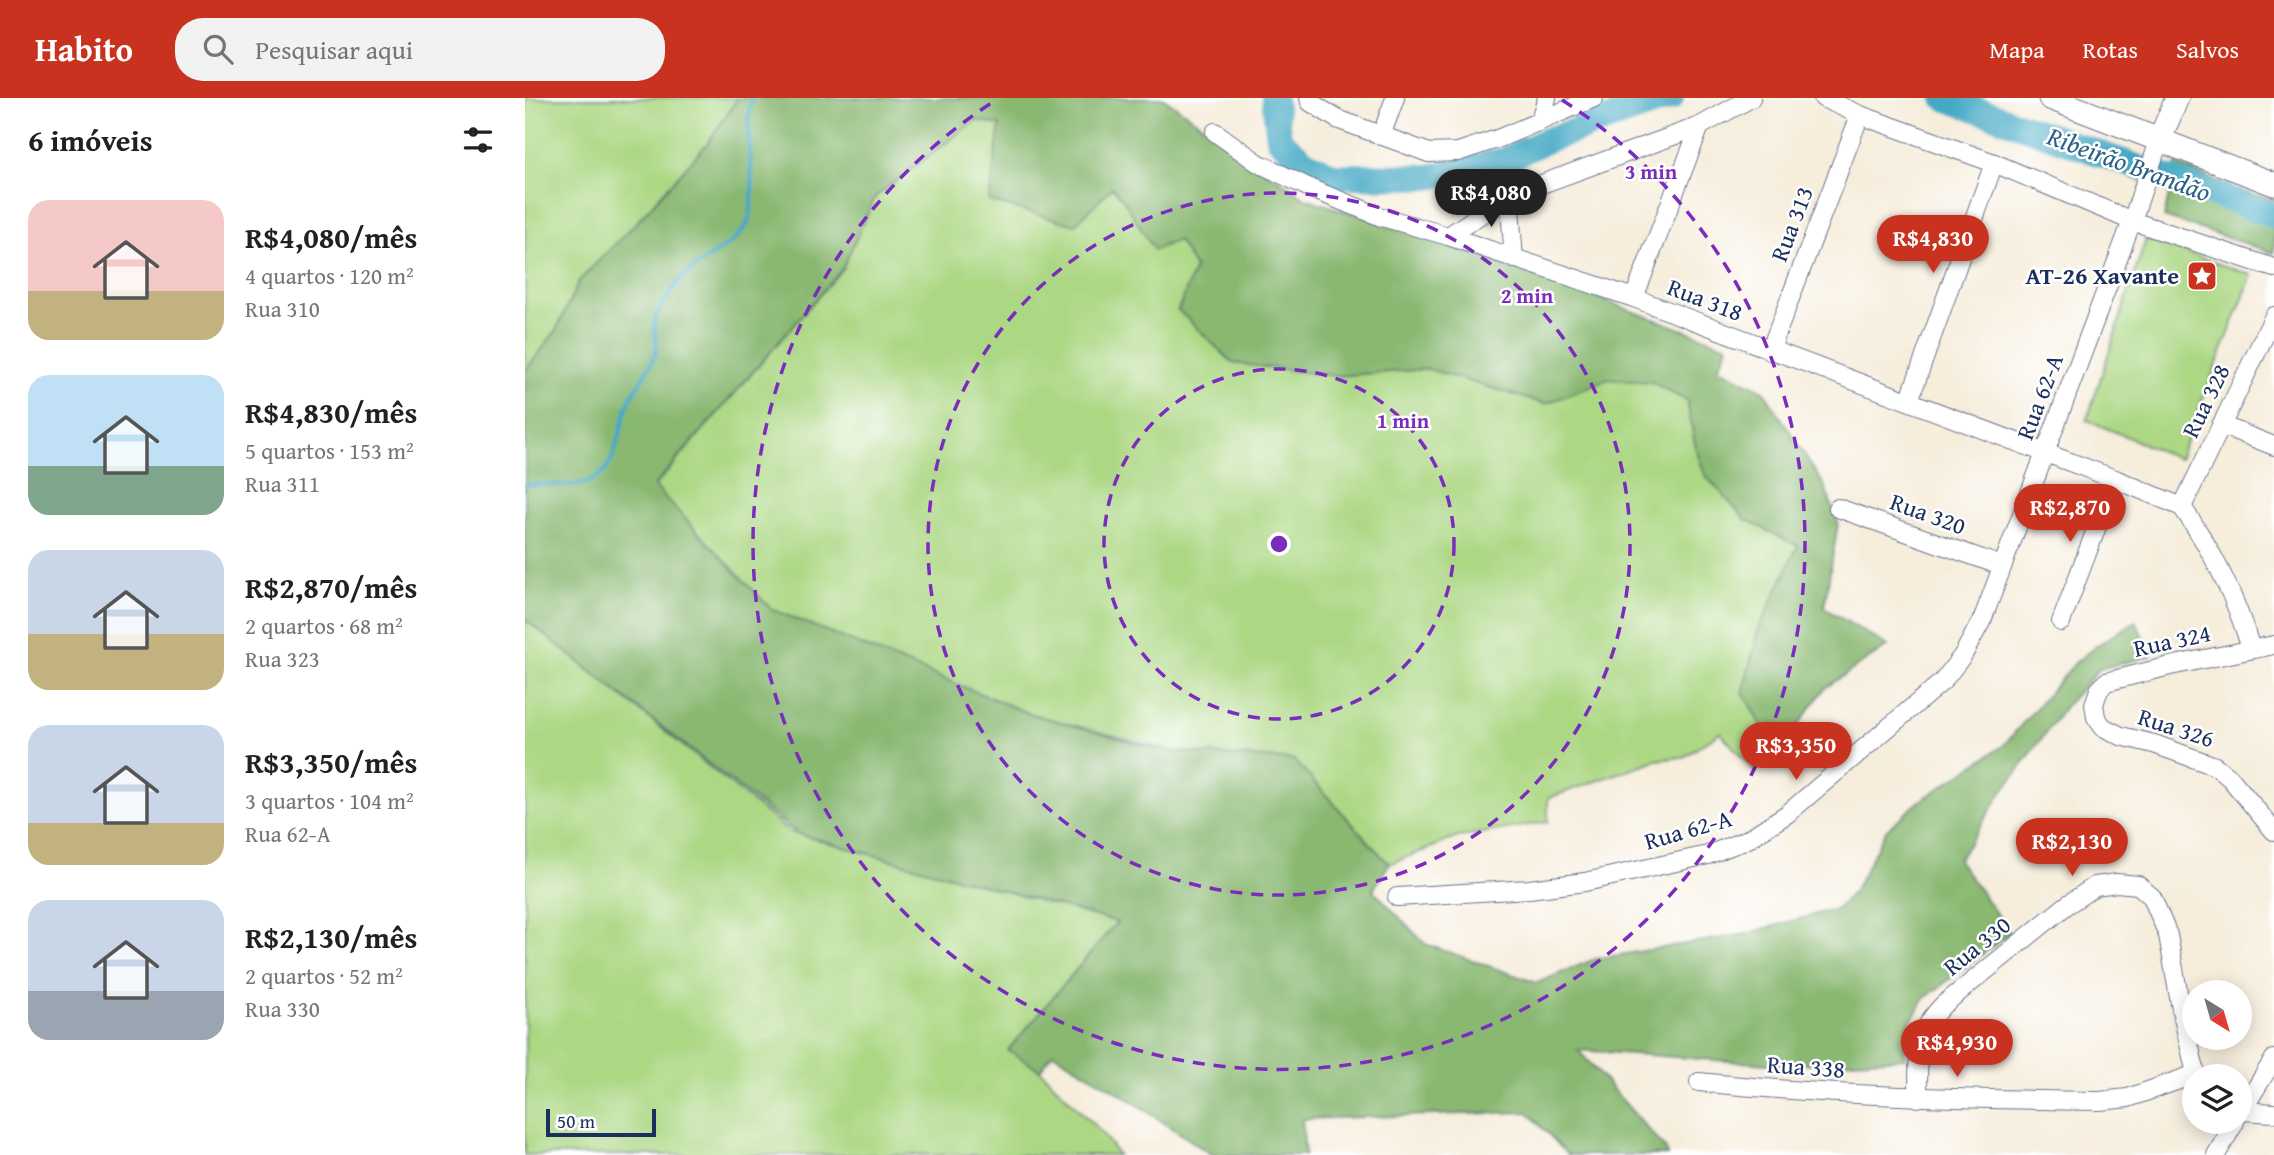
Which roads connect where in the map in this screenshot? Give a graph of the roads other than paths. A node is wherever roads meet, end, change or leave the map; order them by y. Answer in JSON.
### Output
{"nodes":[{"id":1,"x":1395,"y":98,"type":"edge"},
{"id":2,"x":1548,"y":98,"type":"edge"},
{"id":3,"x":1594,"y":98,"type":"edge"},
{"id":4,"x":1751,"y":98,"type":"edge"},
{"id":5,"x":1823,"y":98,"type":"edge"},
{"id":6,"x":2050,"y":98,"type":"edge"},
{"id":7,"x":2177,"y":98,"type":"edge"},
{"id":8,"x":1310,"y":100,"type":"edge"},
{"id":9,"x":1860,"y":115,"type":"junction"},
{"id":10,"x":1539,"y":122,"type":"junction"},
{"id":11,"x":1700,"y":126,"type":"junction"},
{"id":12,"x":1215,"y":132,"type":"dead end"},
{"id":13,"x":1381,"y":136,"type":"junction"},
{"id":14,"x":2155,"y":150,"type":"junction"},
{"id":15,"x":1994,"y":163,"type":"junction"},
{"id":16,"x":2274,"y":184,"type":"edge"},
{"id":17,"x":1509,"y":196,"type":"junction"},
{"id":18,"x":2132,"y":221,"type":"junction"},
{"id":19,"x":1448,"y":236,"type":"junction"},
{"id":20,"x":1514,"y":259,"type":"junction"},
{"id":21,"x":2274,"y":268,"type":"edge"},
{"id":22,"x":1634,"y":298,"type":"junction"},
{"id":23,"x":2274,"y":316,"type":"edge"},
{"id":24,"x":1770,"y":351,"type":"junction"},
{"id":25,"x":1909,"y":401,"type":"junction"},
{"id":26,"x":2221,"y":425,"type":"junction"},
{"id":27,"x":2274,"y":446,"type":"edge"},
{"id":28,"x":2045,"y":453,"type":"junction"},
{"id":29,"x":2115,"y":479,"type":"junction"},
{"id":30,"x":2182,"y":507,"type":"junction"},
{"id":31,"x":1838,"y":508,"type":"dead end"},
{"id":32,"x":2002,"y":566,"type":"junction"},
{"id":33,"x":2061,"y":622,"type":"dead end"},
{"id":34,"x":2274,"y":645,"type":"edge"},
{"id":35,"x":2251,"y":649,"type":"junction"},
{"id":36,"x":2094,"y":704,"type":"joint"},
{"id":37,"x":2274,"y":831,"type":"edge"},
{"id":38,"x":1397,"y":897,"type":"dead end"},
{"id":39,"x":2274,"y":1059,"type":"edge"},
{"id":40,"x":2194,"y":1064,"type":"edge"},
{"id":41,"x":2182,"y":1080,"type":"edge"},
{"id":42,"x":1699,"y":1082,"type":"dead end"},
{"id":43,"x":2252,"y":1094,"type":"edge"},
{"id":44,"x":1918,"y":1098,"type":"junction"},
{"id":45,"x":2274,"y":1112,"type":"edge"},
{"id":46,"x":2252,"y":1113,"type":"edge"},
{"id":47,"x":2228,"y":1134,"type":"edge"},
{"id":48,"x":2216,"y":1155,"type":"edge"}],
"edges":[{"from":1,"to":13,"type":"street"},
{"from":2,"to":10,"type":"street"},
{"from":3,"to":10,"type":"street"},
{"from":4,"to":11,"type":"street"},
{"from":5,"to":9,"type":"street"},
{"from":6,"to":14,"type":"street"},
{"from":7,"to":14,"type":"street"},
{"from":8,"to":13,"type":"street"},
{"from":9,"to":15,"type":"street"},
{"from":9,"to":24,"type":"street","name":"Rua 313"},
{"from":10,"to":13,"type":"street"},
{"from":11,"to":17,"type":"street"},
{"from":11,"to":22,"type":"street"},
{"from":12,"to":19,"type":"street","name":"Rua 318"},
{"from":14,"to":16,"type":"street"},
{"from":14,"to":18,"type":"street","name":"Rua 62-A"},
{"from":15,"to":18,"type":"street"},
{"from":15,"to":25,"type":"street"},
{"from":17,"to":19,"type":"street"},
{"from":17,"to":20,"type":"street"},
{"from":18,"to":21,"type":"street"},
{"from":18,"to":28,"type":"street","name":"Rua 62-A"},
{"from":19,"to":20,"type":"street","name":"Rua 318"},
{"from":20,"to":22,"type":"street","name":"Rua 318"},
{"from":22,"to":24,"type":"street","name":"Rua 318"},
{"from":23,"to":26,"type":"street","name":"Rua 328"},
{"from":24,"to":25,"type":"street","name":"Rua 318"},
{"from":25,"to":28,"type":"street","name":"Rua 318"},
{"from":26,"to":27,"type":"street"},
{"from":26,"to":30,"type":"street","name":"Rua 328"},
{"from":28,"to":29,"type":"street","name":"Rua 318"},
{"from":28,"to":32,"type":"street","name":"Rua 62-A"},
{"from":29,"to":30,"type":"street","name":"Rua 318"},
{"from":29,"to":33,"type":"street"},
{"from":30,"to":35,"type":"street"},
{"from":31,"to":32,"type":"street","name":"Rua 320"},
{"from":32,"to":38,"type":"street","name":"Rua 62-A"},
{"from":34,"to":35,"type":"street","name":"Rua 324"},
{"from":35,"to":36,"type":"street","name":"Rua 324"},
{"from":36,"to":37,"type":"street","name":"Rua 326"},
{"from":39,"to":43,"type":"street"},
{"from":40,"to":44,"type":"street","name":"Rua 330"},
{"from":41,"to":44,"type":"street","name":"Rua 338"},
{"from":42,"to":44,"type":"street","name":"Rua 338"},
{"from":45,"to":46,"type":"street"},
{"from":47,"to":48,"type":"street"}]}
